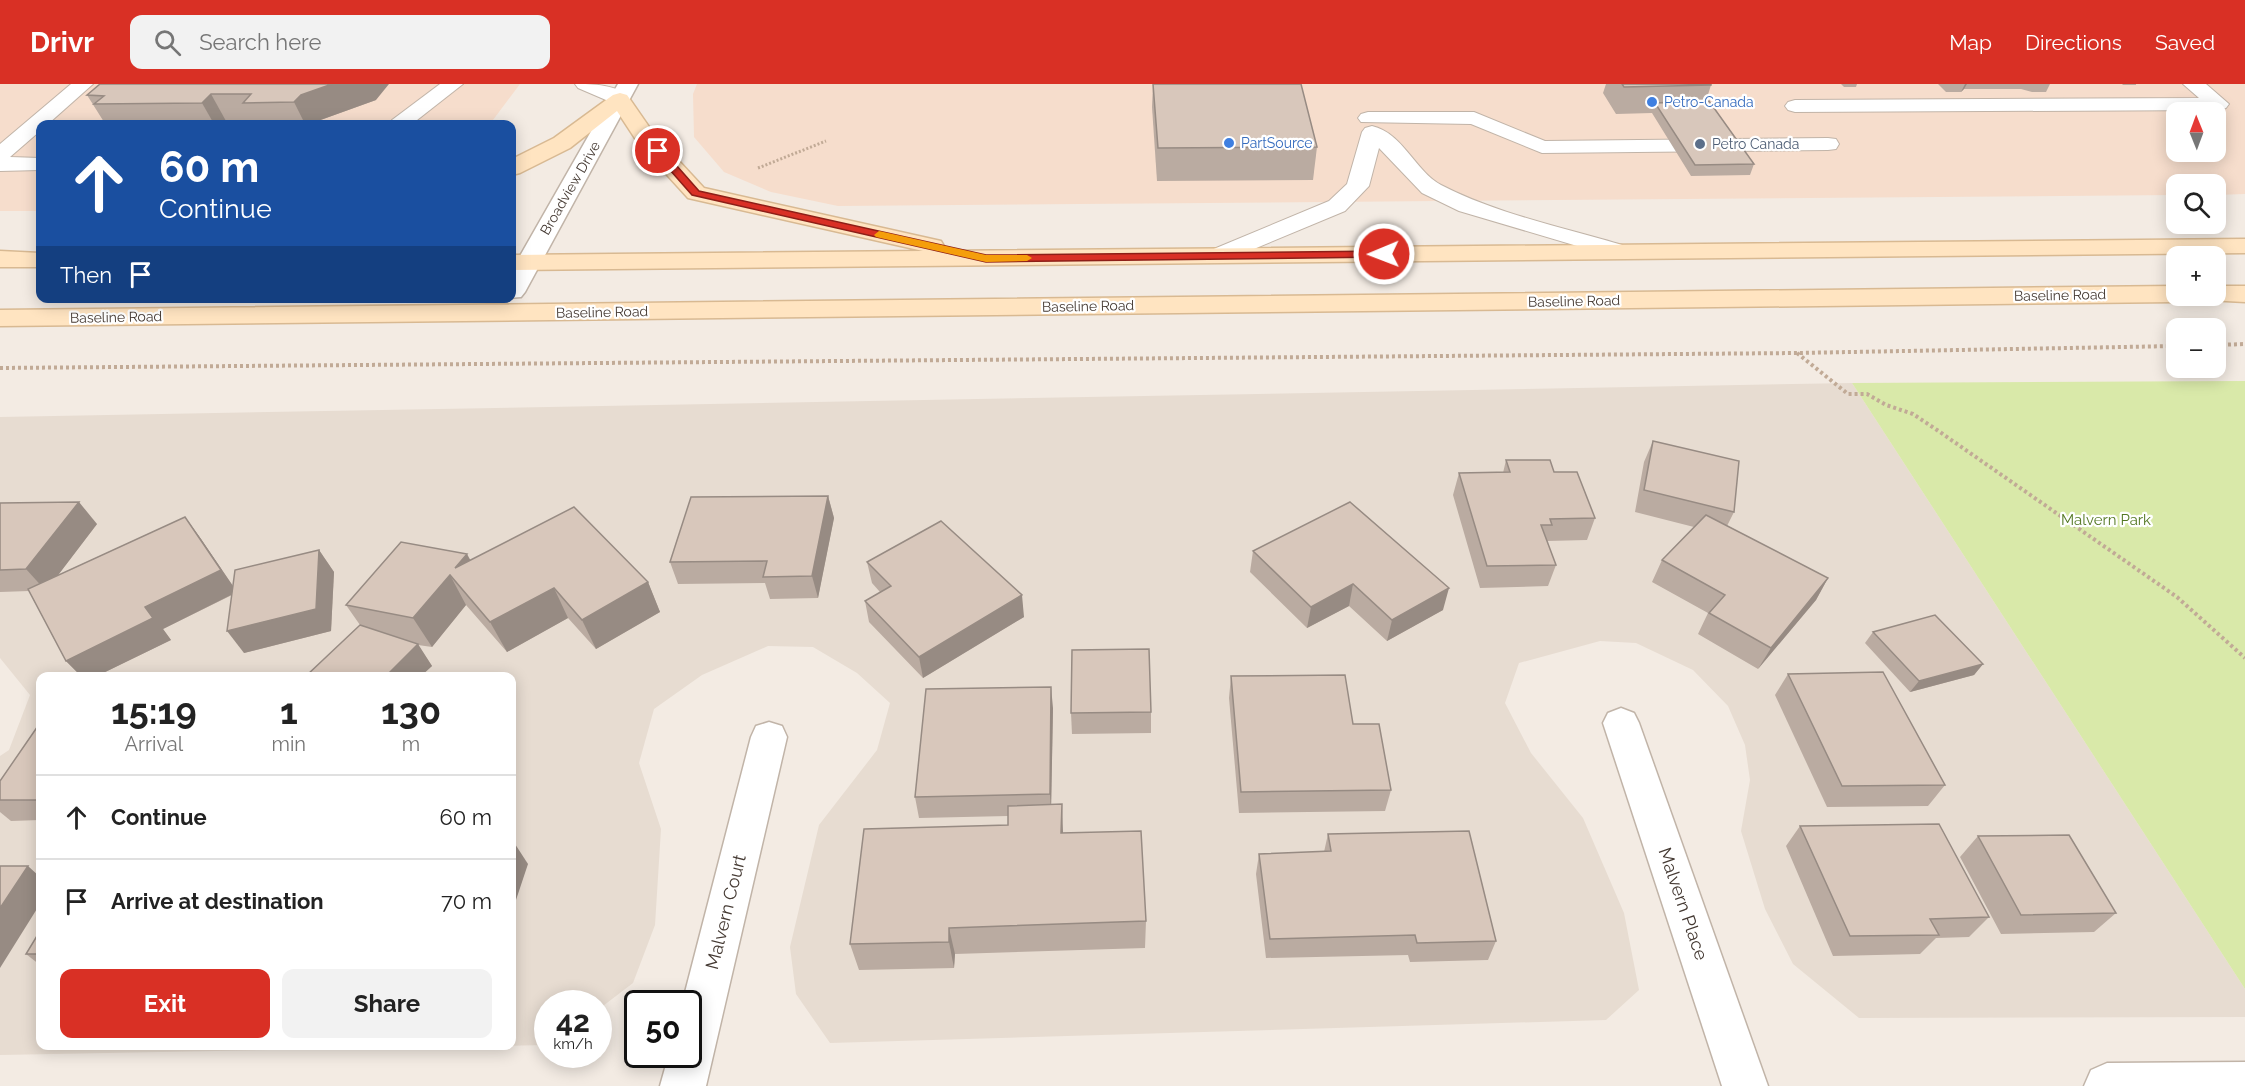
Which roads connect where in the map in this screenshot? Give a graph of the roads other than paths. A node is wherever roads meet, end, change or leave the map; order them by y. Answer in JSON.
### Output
{"nodes":[{"id":1,"x":83,"y":84,"type":"edge"},
{"id":2,"x":453,"y":84,"type":"edge"},
{"id":3,"x":585,"y":84,"type":"edge"},
{"id":4,"x":2193,"y":84,"type":"edge"},
{"id":5,"x":624,"y":92,"type":"edge"},
{"id":6,"x":1796,"y":106,"type":"dead end"},
{"id":7,"x":1368,"y":118,"type":"dead end"},
{"id":8,"x":41,"y":120,"type":"edge"},
{"id":9,"x":404,"y":120,"type":"edge"},
{"id":10,"x":36,"y":124,"type":"edge"},
{"id":11,"x":1828,"y":144,"type":"dead end"},
{"id":12,"x":0,"y":155,"type":"edge"},
{"id":13,"x":0,"y":164,"type":"edge"},
{"id":14,"x":36,"y":164,"type":"edge"},
{"id":15,"x":516,"y":166,"type":"edge"},
{"id":16,"x":2245,"y":246,"type":"edge"},
{"id":17,"x":1621,"y":252,"type":"junction"},
{"id":18,"x":1217,"y":256,"type":"junction"},
{"id":19,"x":0,"y":259,"type":"edge"},
{"id":20,"x":986,"y":259,"type":"junction"},
{"id":21,"x":36,"y":260,"type":"edge"},
{"id":22,"x":520,"y":263,"type":"edge"},
{"id":23,"x":2166,"y":294,"type":"edge"},
{"id":24,"x":2226,"y":294,"type":"edge"},
{"id":25,"x":2245,"y":294,"type":"edge"},
{"id":26,"x":516,"y":301,"type":"edge"},
{"id":27,"x":446,"y":303,"type":"edge"},
{"id":28,"x":0,"y":318,"type":"edge"},
{"id":29,"x":1621,"y":723,"type":"dead end"},
{"id":30,"x":769,"y":737,"type":"dead end"},
{"id":31,"x":2245,"y":1085,"type":"edge"},
{"id":32,"x":682,"y":1086,"type":"edge"},
{"id":33,"x":1745,"y":1086,"type":"edge"},
{"id":34,"x":2107,"y":1086,"type":"edge"}],
"edges":[{"from":1,"to":8,"type":"lane"},
{"from":2,"to":9,"type":"lane"},
{"from":3,"to":5,"type":"lane"},
{"from":4,"to":6,"type":"lane"},
{"from":5,"to":15,"type":"main road"},
{"from":5,"to":20,"type":"main road"},
{"from":5,"to":22,"type":"street","name":"Broadview Drive"},
{"from":7,"to":11,"type":"lane"},
{"from":10,"to":12,"type":"lane"},
{"from":13,"to":14,"type":"lane"},
{"from":16,"to":17,"type":"main road"},
{"from":17,"to":18,"type":"main road"},
{"from":17,"to":18,"type":"lane"},
{"from":18,"to":20,"type":"main road"},
{"from":19,"to":21,"type":"main road"},
{"from":20,"to":22,"type":"main road"},
{"from":23,"to":26,"type":"main road","name":"Baseline Road"},
{"from":24,"to":25,"type":"main road"},
{"from":27,"to":28,"type":"main road","name":"Baseline Road"},
{"from":29,"to":33,"type":"street","name":"Malvern Place"},
{"from":30,"to":32,"type":"street","name":"Malvern Court"},
{"from":31,"to":34,"type":"street"}]}
